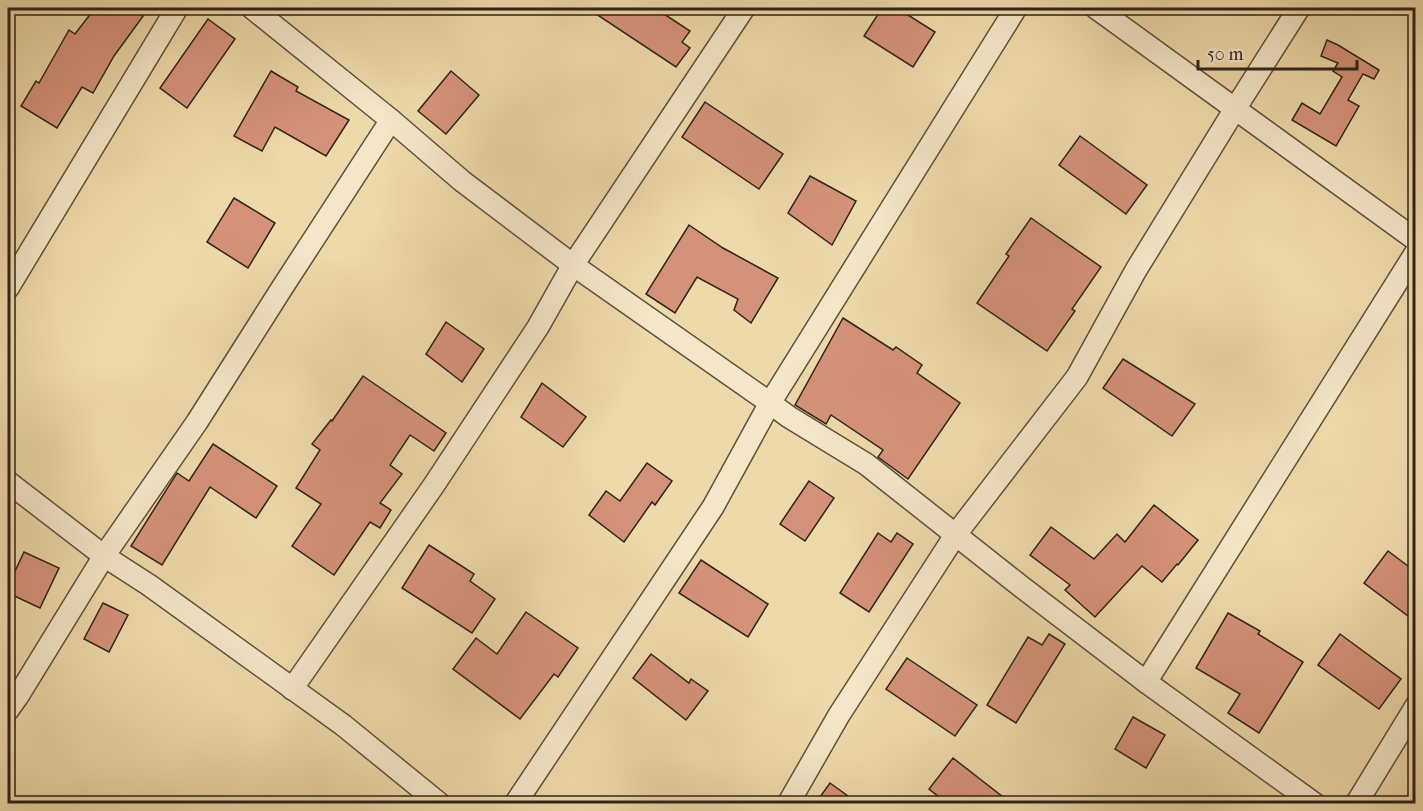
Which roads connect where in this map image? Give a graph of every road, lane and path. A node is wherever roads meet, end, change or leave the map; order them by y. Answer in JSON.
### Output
{"nodes":[{"id":1,"x":177,"y":8,"type":"edge"},
{"id":2,"x":252,"y":8,"type":"edge"},
{"id":3,"x":744,"y":8,"type":"edge"},
{"id":4,"x":1016,"y":8,"type":"edge"},
{"id":5,"x":1096,"y":8,"type":"edge"},
{"id":6,"x":1299,"y":8,"type":"edge"},
{"id":7,"x":1235,"y":109,"type":"junction"},
{"id":8,"x":391,"y":120,"type":"junction"},
{"id":9,"x":1416,"y":240,"type":"edge"},
{"id":10,"x":1416,"y":252,"type":"edge"},
{"id":11,"x":573,"y":265,"type":"junction"},
{"id":12,"x":8,"y":288,"type":"edge"},
{"id":13,"x":770,"y":403,"type":"junction"},
{"id":14,"x":8,"y":482,"type":"edge"},
{"id":15,"x":956,"y":534,"type":"junction"},
{"id":16,"x":104,"y":556,"type":"junction"},
{"id":17,"x":1146,"y":682,"type":"junction"},
{"id":18,"x":292,"y":689,"type":"junction"},
{"id":19,"x":1416,"y":706,"type":"edge"},
{"id":20,"x":8,"y":710,"type":"edge"},
{"id":21,"x":1307,"y":801,"type":"edge"},
{"id":22,"x":440,"y":804,"type":"edge"},
{"id":23,"x":515,"y":804,"type":"edge"},
{"id":24,"x":788,"y":804,"type":"edge"},
{"id":25,"x":1356,"y":804,"type":"edge"}],
"edges":[{"from":1,"to":12,"type":"street"},
{"from":2,"to":8,"type":"street"},
{"from":3,"to":11,"type":"street"},
{"from":4,"to":13,"type":"street"},
{"from":5,"to":7,"type":"street"},
{"from":6,"to":7,"type":"street"},
{"from":7,"to":9,"type":"street"},
{"from":7,"to":15,"type":"street"},
{"from":8,"to":11,"type":"street"},
{"from":8,"to":16,"type":"street"},
{"from":10,"to":17,"type":"street"},
{"from":11,"to":13,"type":"street"},
{"from":11,"to":18,"type":"street"},
{"from":13,"to":15,"type":"street"},
{"from":13,"to":23,"type":"street"},
{"from":14,"to":16,"type":"street"},
{"from":15,"to":17,"type":"street"},
{"from":15,"to":24,"type":"street"},
{"from":16,"to":18,"type":"street"},
{"from":16,"to":20,"type":"street"},
{"from":17,"to":21,"type":"street"},
{"from":18,"to":22,"type":"street"},
{"from":19,"to":25,"type":"street"}]}
